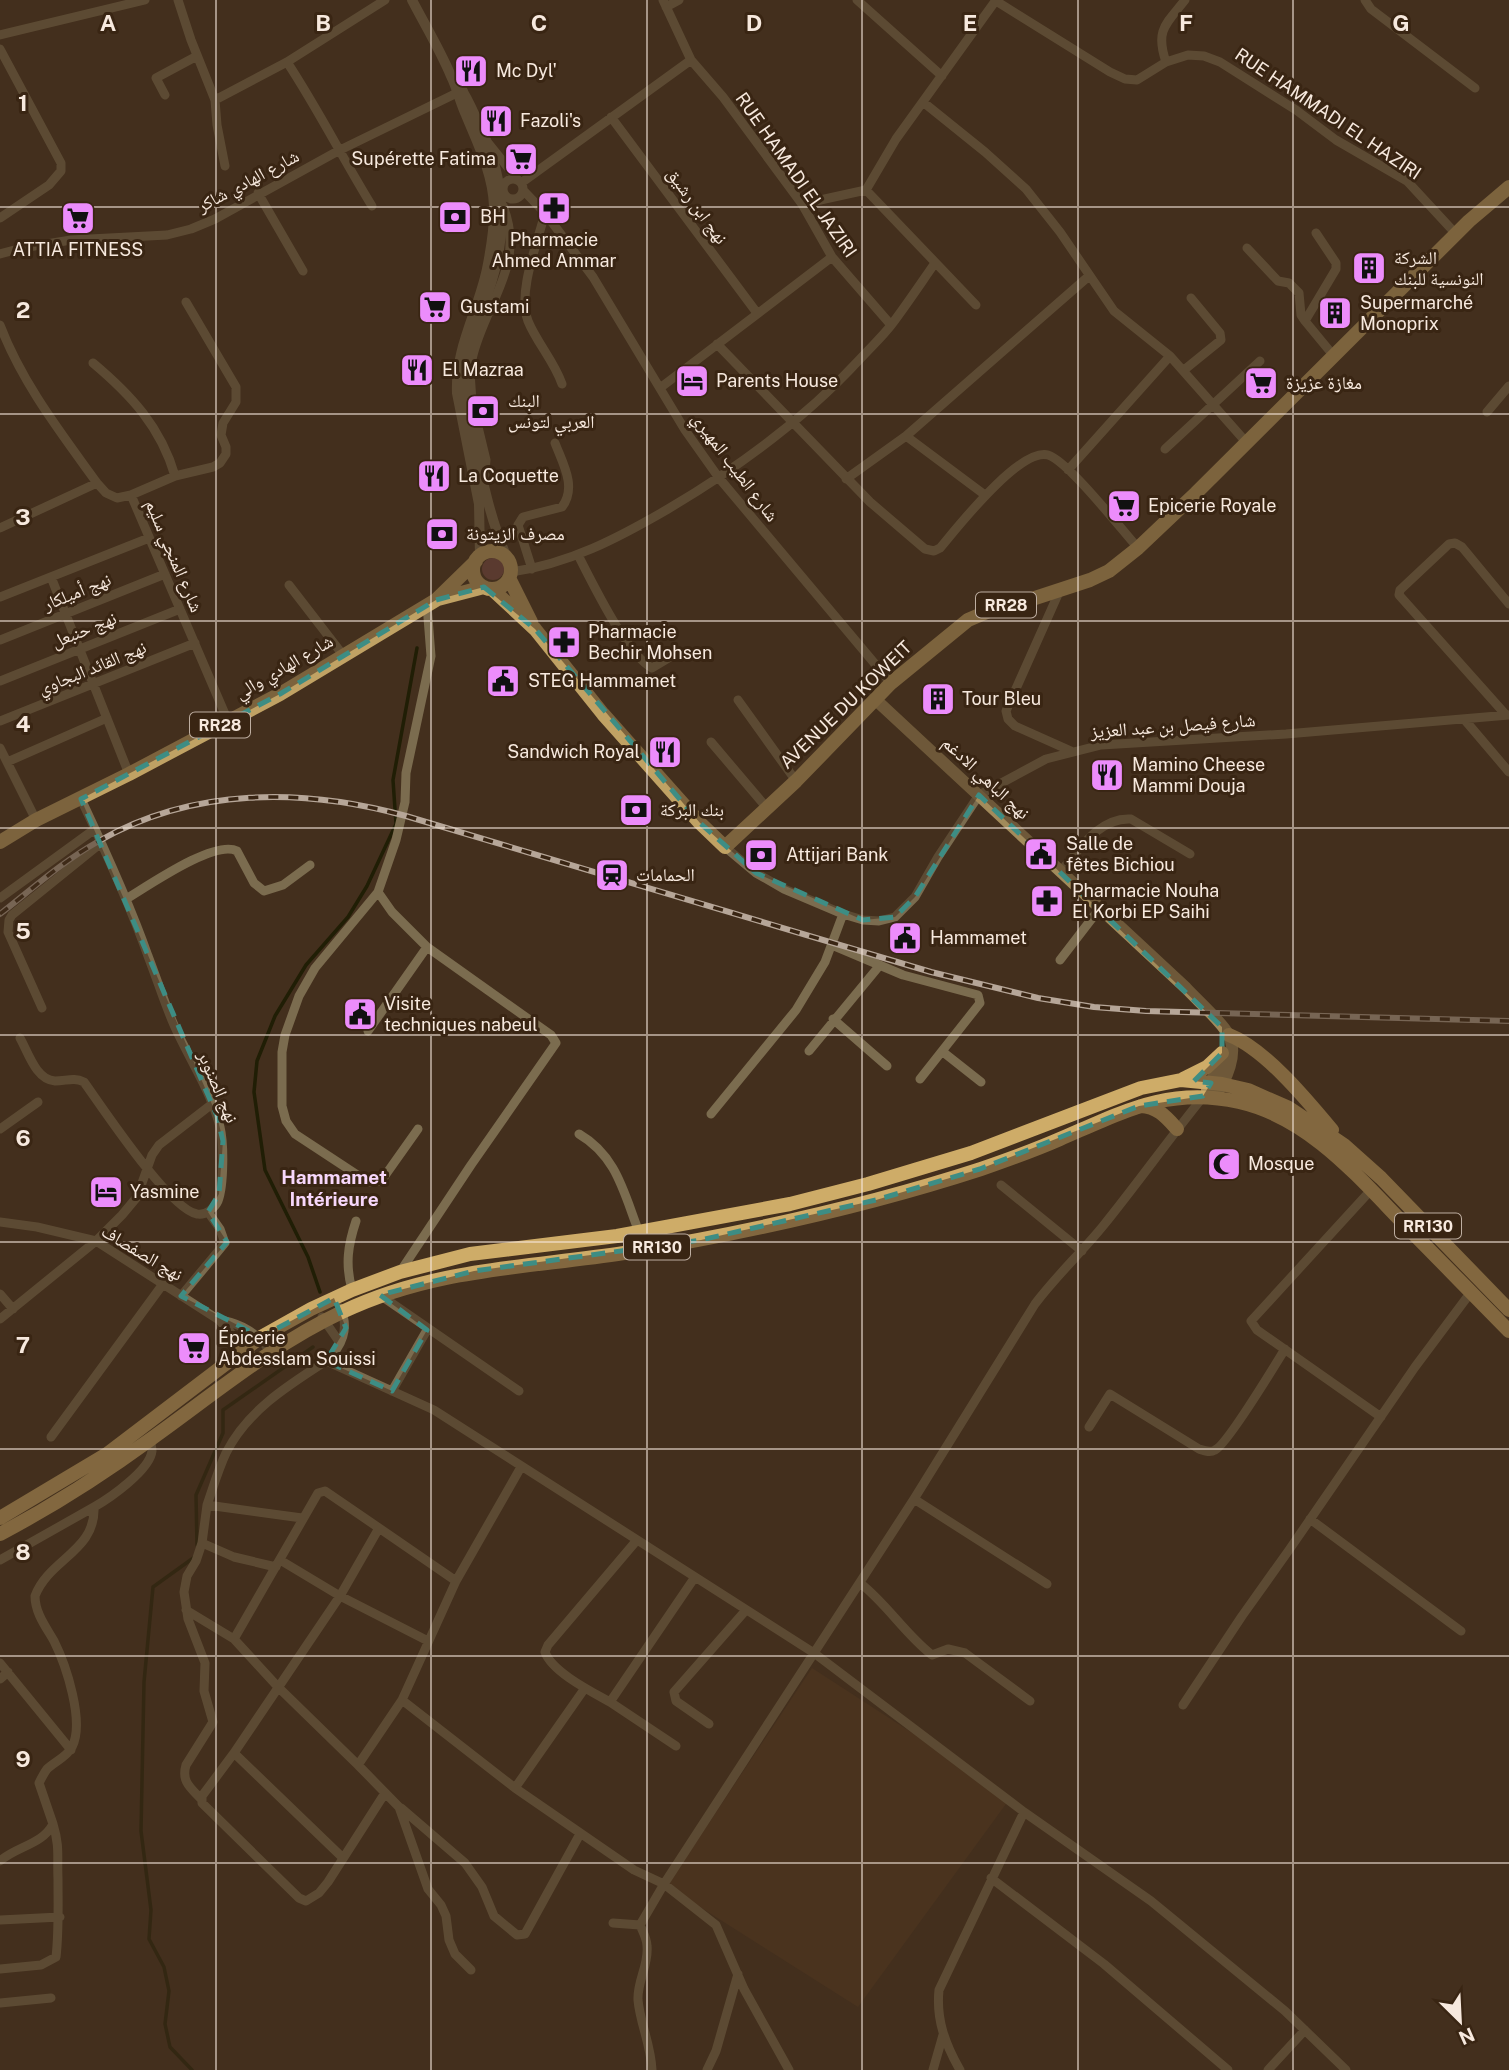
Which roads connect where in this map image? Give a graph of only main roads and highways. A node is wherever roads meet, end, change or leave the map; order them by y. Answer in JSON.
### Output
{"nodes":[{"id":1,"x":1509,"y":187,"type":"edge"},
{"id":2,"x":478,"y":559,"type":"junction"},
{"id":3,"x":509,"y":569,"type":"junction"},
{"id":4,"x":488,"y":588,"type":"junction"},
{"id":5,"x":432,"y":603,"type":"junction"},
{"id":6,"x":535,"y":629,"type":"junction"},
{"id":7,"x":876,"y":700,"type":"junction"},
{"id":8,"x":0,"y":842,"type":"edge"},
{"id":9,"x":1226,"y":1031,"type":"junction"},
{"id":10,"x":1222,"y":1053,"type":"junction"},
{"id":11,"x":1181,"y":1080,"type":"junction"},
{"id":12,"x":1213,"y":1090,"type":"junction"},
{"id":13,"x":1139,"y":1105,"type":"junction"},
{"id":14,"x":1177,"y":1129,"type":"road end"},
{"id":15,"x":1344,"y":1145,"type":"junction"},
{"id":16,"x":1509,"y":1310,"type":"edge"},
{"id":17,"x":1509,"y":1331,"type":"edge"},
{"id":18,"x":0,"y":1518,"type":"edge"},
{"id":19,"x":0,"y":1534,"type":"edge"}],
"edges":[{"from":1,"to":7,"type":"main road","name":"AVENUE DU KOWEIT","number":"RR28"},
{"from":2,"to":3,"type":"main road"},
{"from":2,"to":4,"type":"main road"},
{"from":2,"to":5,"type":"main road","number":"RR28"},
{"from":3,"to":4,"type":"main road","number":"RR28"},
{"from":3,"to":6,"type":"main road"},
{"from":4,"to":5,"type":"main road","number":"RR28"},
{"from":4,"to":6,"type":"main road"},
{"from":5,"to":8,"type":"main road","name":"شارع الهادي والي","number":"RR28"},
{"from":6,"to":7,"type":"main road","name":"AVENUE DU KOWEIT","number":"RR28"},
{"from":7,"to":9,"type":"main road","name":"نهج الباهي الادغم"},
{"from":9,"to":10,"type":"main road"},
{"from":9,"to":12,"type":"main road"},
{"from":9,"to":15,"type":"highway"},
{"from":10,"to":11,"type":"highway"},
{"from":10,"to":12,"type":"main road"},
{"from":11,"to":12,"type":"highway","number":"RR130"},
{"from":11,"to":18,"type":"highway","number":"RR130"},
{"from":12,"to":13,"type":"highway","number":"RR130"},
{"from":12,"to":15,"type":"highway","number":"RR130"},
{"from":12,"to":17,"type":"highway","number":"RR130"},
{"from":13,"to":14,"type":"highway"},
{"from":13,"to":19,"type":"highway","number":"RR130"},
{"from":15,"to":16,"type":"highway","number":"RR130"}]}
